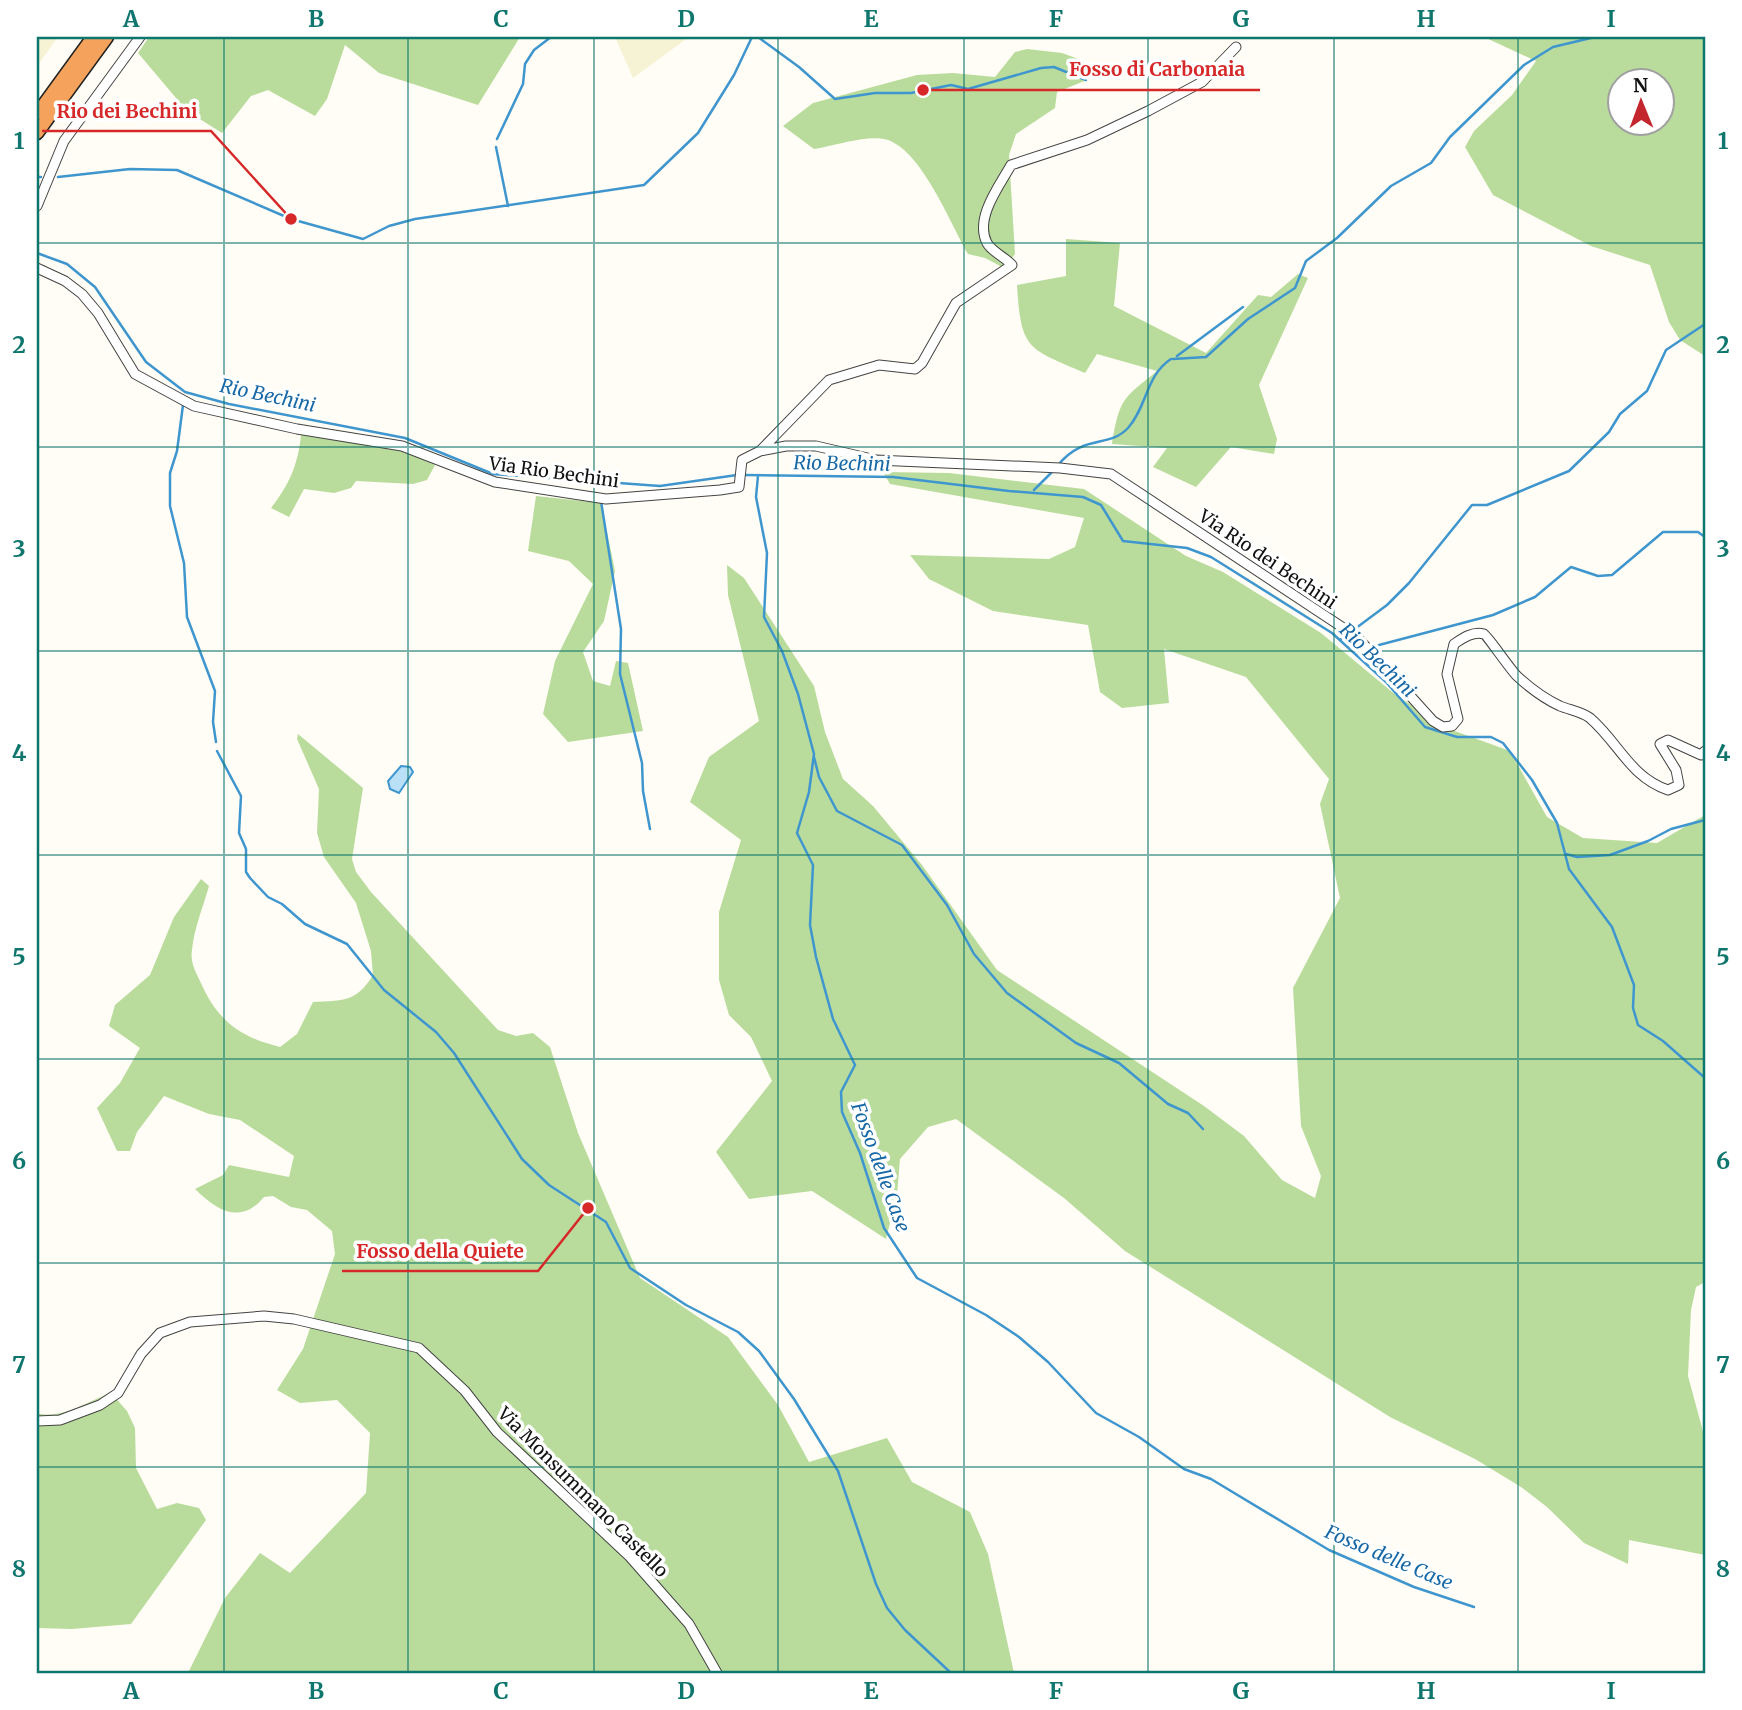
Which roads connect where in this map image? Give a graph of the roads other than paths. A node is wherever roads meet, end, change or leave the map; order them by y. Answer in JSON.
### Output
{"nodes":[{"id":1,"x":93,"y":37,"type":"edge"},
{"id":2,"x":107,"y":37,"type":"edge"},
{"id":3,"x":141,"y":37,"type":"edge"},
{"id":4,"x":1236,"y":47,"type":"dead end"},
{"id":5,"x":37,"y":114,"type":"edge"},
{"id":6,"x":37,"y":133,"type":"edge"},
{"id":7,"x":37,"y":206,"type":"edge"},
{"id":8,"x":37,"y":268,"type":"edge"},
{"id":9,"x":760,"y":451,"type":"junction"},
{"id":10,"x":1705,"y":751,"type":"edge"},
{"id":11,"x":37,"y":1421,"type":"edge"},
{"id":12,"x":717,"y":1673,"type":"edge"}],
"edges":[{"from":1,"to":5,"type":"highway"},
{"from":2,"to":6,"type":"highway"},
{"from":3,"to":7,"type":"street"},
{"from":4,"to":9,"type":"street"},
{"from":8,"to":9,"type":"street","name":"Via Rio Bechini"},
{"from":9,"to":10,"type":"street","name":"Via Rio dei Bechini"},
{"from":11,"to":12,"type":"street","name":"Via Monsummano Castello"}]}
